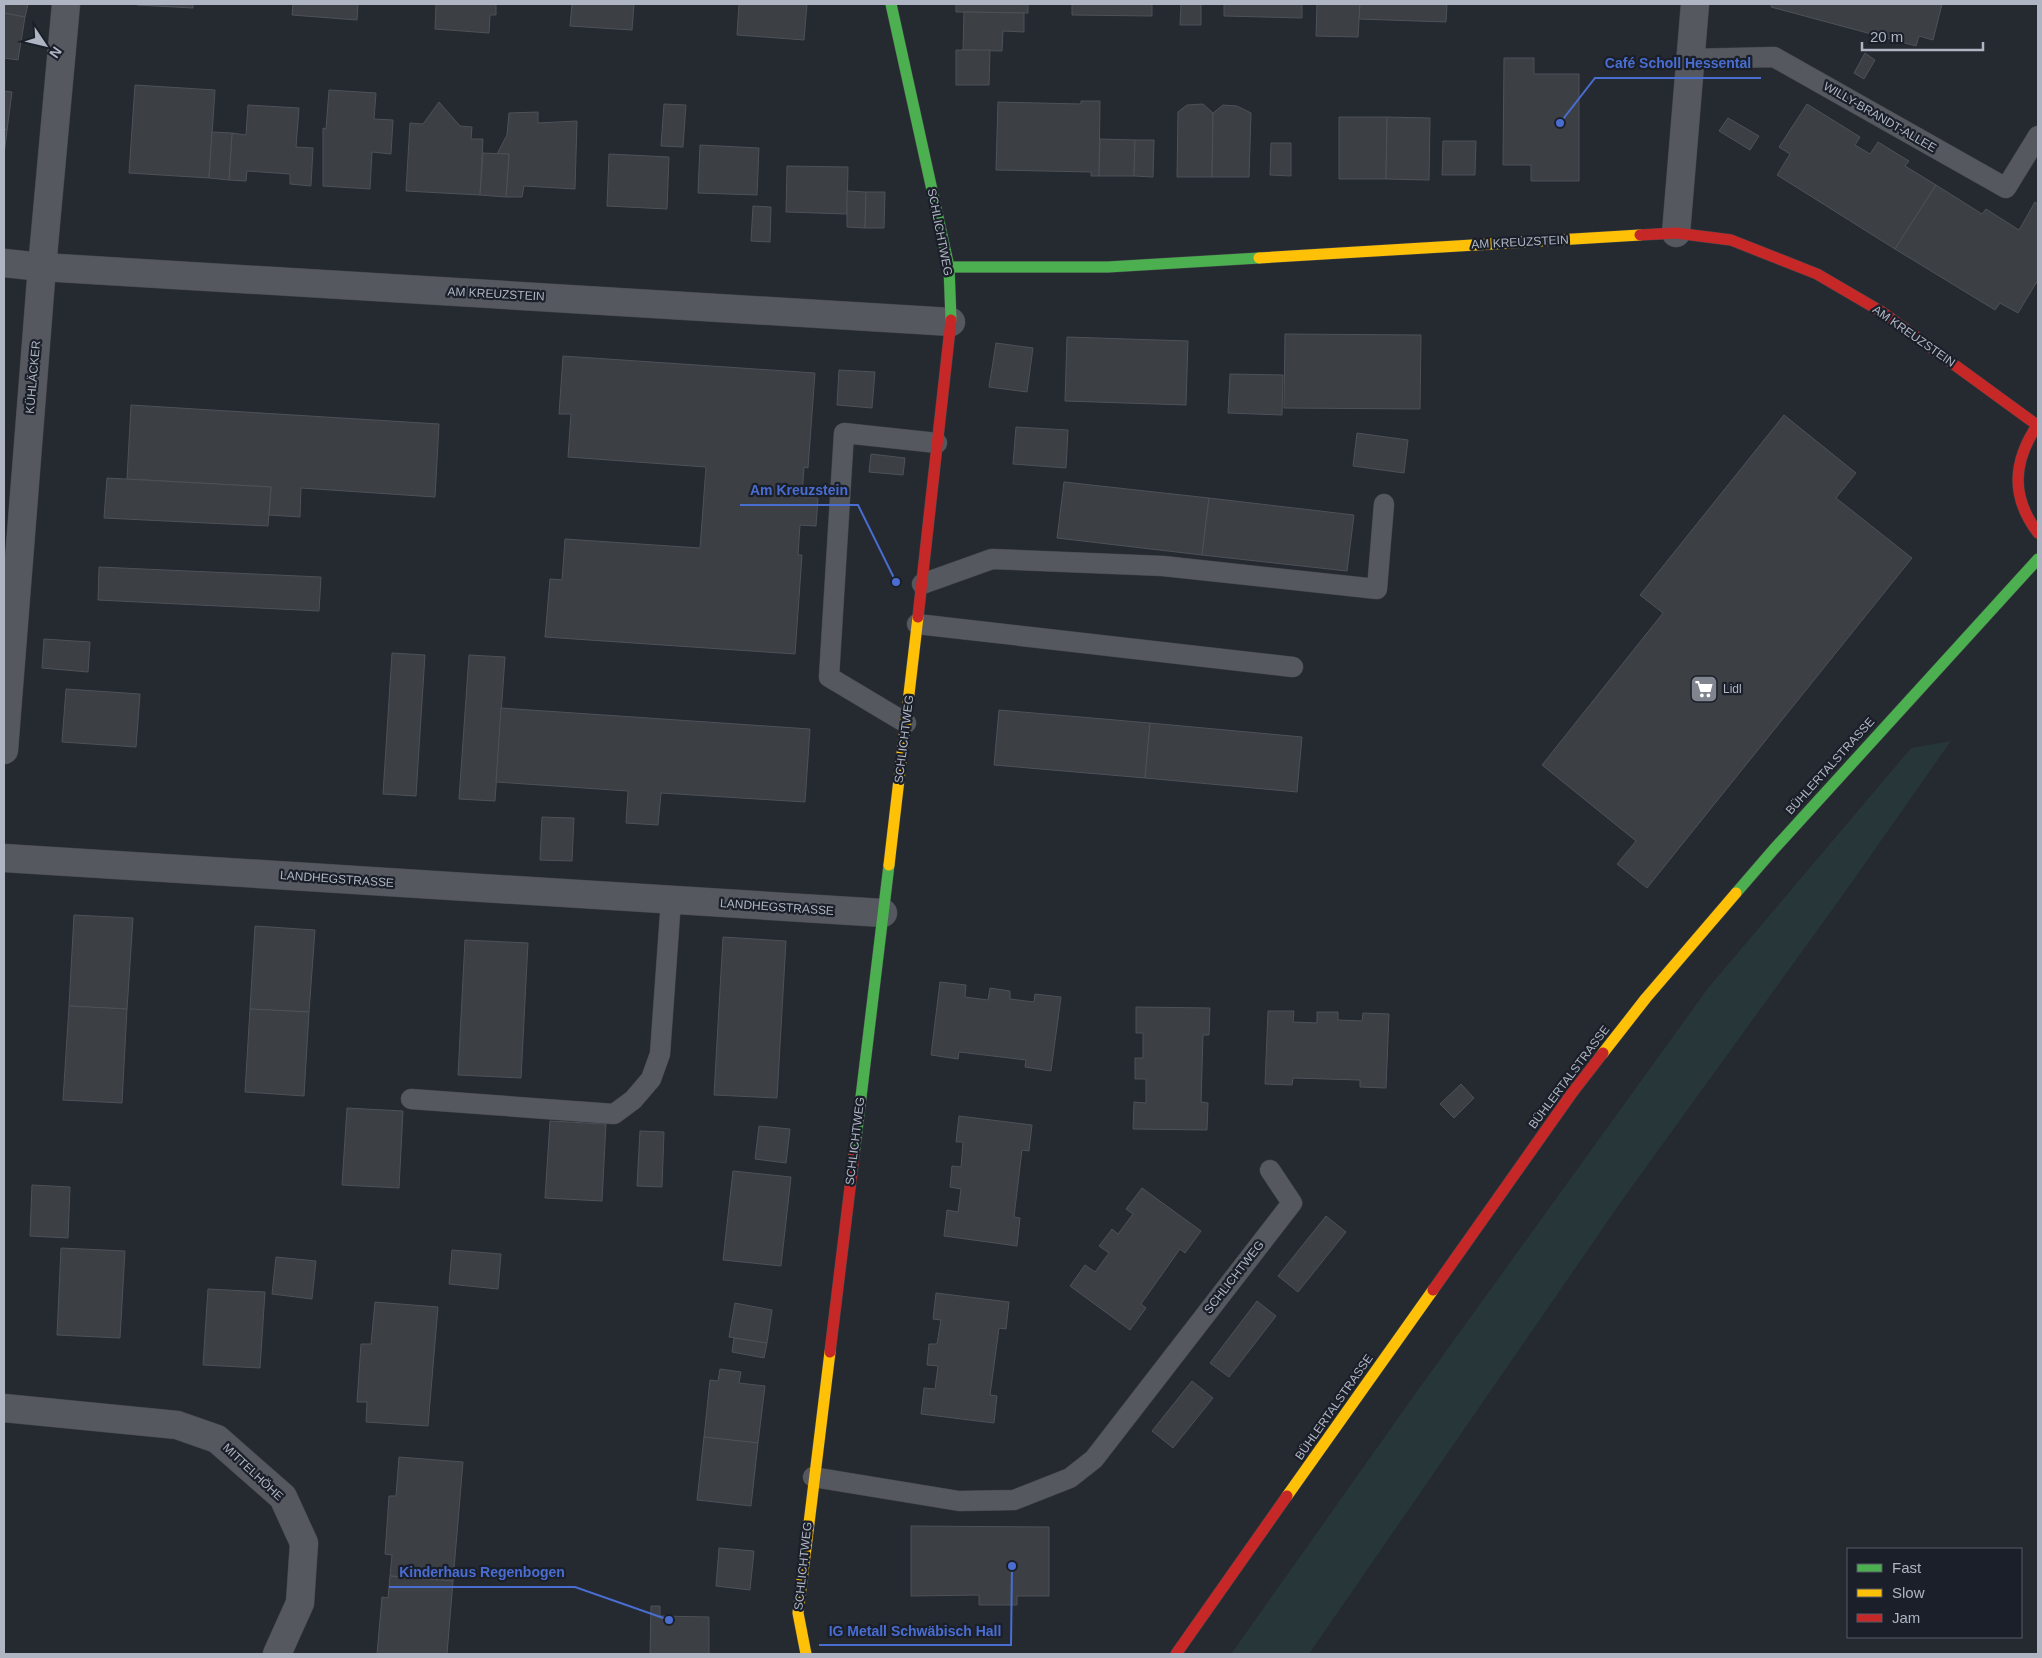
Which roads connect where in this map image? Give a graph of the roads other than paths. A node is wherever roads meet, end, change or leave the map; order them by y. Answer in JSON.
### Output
{"nodes":[{"id":1,"x":66,"y":4,"type":"edge"},
{"id":2,"x":891,"y":4,"type":"edge"},
{"id":3,"x":1695,"y":4,"type":"edge"},
{"id":4,"x":1689,"y":59,"type":"junction"},
{"id":5,"x":2038,"y":136,"type":"edge"},
{"id":6,"x":1676,"y":232,"type":"junction"},
{"id":7,"x":4,"y":263,"type":"edge"},
{"id":8,"x":42,"y":267,"type":"junction"},
{"id":9,"x":949,"y":267,"type":"junction"},
{"id":10,"x":951,"y":322,"type":"junction"},
{"id":11,"x":2038,"y":424,"type":"edge"},
{"id":12,"x":938,"y":443,"type":"junction"},
{"id":13,"x":1384,"y":504,"type":"dead end"},
{"id":14,"x":2038,"y":533,"type":"edge"},
{"id":15,"x":2038,"y":559,"type":"edge"},
{"id":16,"x":922,"y":584,"type":"junction"},
{"id":17,"x":917,"y":624,"type":"junction"},
{"id":18,"x":1293,"y":667,"type":"dead end"},
{"id":19,"x":906,"y":723,"type":"junction"},
{"id":20,"x":4,"y":750,"type":"edge"},
{"id":21,"x":4,"y":858,"type":"edge"},
{"id":22,"x":671,"y":900,"type":"junction"},
{"id":23,"x":883,"y":913,"type":"junction"},
{"id":24,"x":411,"y":1099,"type":"dead end"},
{"id":25,"x":1270,"y":1170,"type":"dead end"},
{"id":26,"x":4,"y":1408,"type":"edge"},
{"id":27,"x":813,"y":1477,"type":"junction"},
{"id":28,"x":278,"y":1654,"type":"edge"},
{"id":29,"x":806,"y":1654,"type":"edge"},
{"id":30,"x":1176,"y":1654,"type":"edge"}],
"edges":[{"from":1,"to":8,"type":"street","name":"KÜHLÄCKER"},
{"from":2,"to":9,"type":"street","name":"SCHLICHTWEG"},
{"from":3,"to":4,"type":"street"},
{"from":4,"to":5,"type":"lane","name":"WILLY-BRANDT-ALLEE"},
{"from":4,"to":6,"type":"street"},
{"from":6,"to":9,"type":"street","name":"AM KREUZSTEIN"},
{"from":6,"to":11,"type":"street","name":"AM KREUZSTEIN"},
{"from":7,"to":8,"type":"street","name":"AM KREUZSTEIN"},
{"from":8,"to":10,"type":"street","name":"AM KREUZSTEIN"},
{"from":8,"to":20,"type":"street","name":"KÜHLÄCKER"},
{"from":9,"to":10,"type":"street","name":"SCHLICHTWEG"},
{"from":10,"to":12,"type":"street","name":"SCHLICHTWEG"},
{"from":11,"to":14,"type":"street"},
{"from":12,"to":16,"type":"street","name":"SCHLICHTWEG"},
{"from":12,"to":19,"type":"lane"},
{"from":13,"to":16,"type":"lane"},
{"from":15,"to":30,"type":"street","name":"BÜHLERTALSTRASSE"},
{"from":16,"to":17,"type":"street","name":"SCHLICHTWEG"},
{"from":17,"to":18,"type":"lane"},
{"from":17,"to":19,"type":"street","name":"SCHLICHTWEG"},
{"from":19,"to":23,"type":"street","name":"SCHLICHTWEG"},
{"from":21,"to":22,"type":"street","name":"LANDHEGSTRASSE"},
{"from":22,"to":23,"type":"street","name":"LANDHEGSTRASSE"},
{"from":22,"to":24,"type":"lane"},
{"from":23,"to":27,"type":"street","name":"SCHLICHTWEG"},
{"from":25,"to":27,"type":"lane","name":"SCHLICHTWEG"},
{"from":26,"to":28,"type":"street","name":"MITTELHÖHE"},
{"from":27,"to":29,"type":"street","name":"SCHLICHTWEG"}]}
